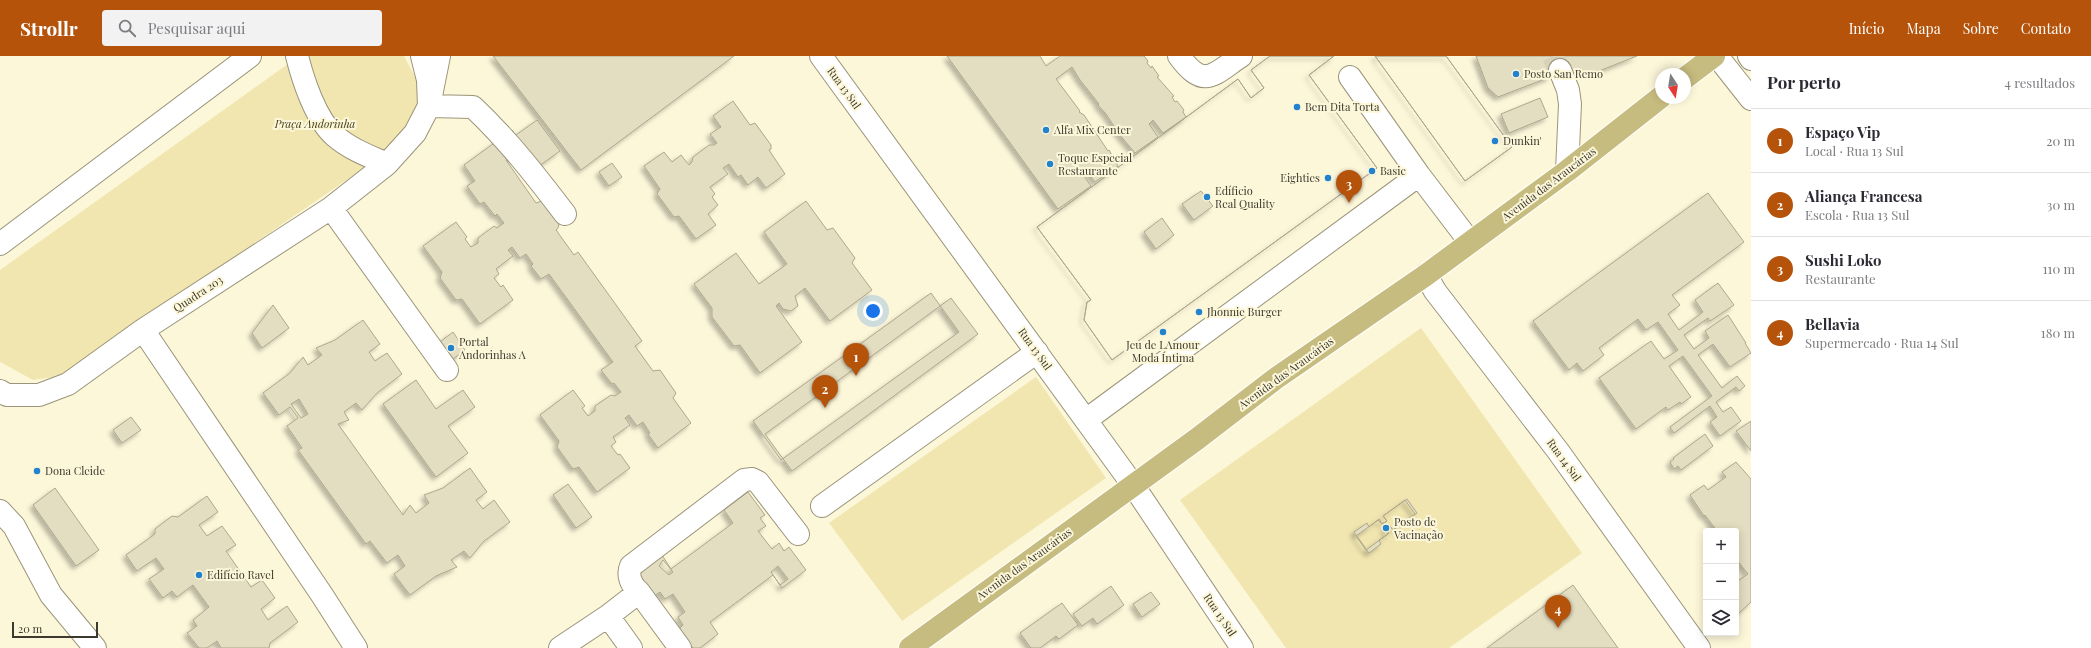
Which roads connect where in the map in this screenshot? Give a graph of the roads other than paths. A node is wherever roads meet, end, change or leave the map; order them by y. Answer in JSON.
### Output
{"nodes":[{"id":1,"x":250,"y":56,"type":"edge"},
{"id":2,"x":297,"y":56,"type":"edge"},
{"id":3,"x":422,"y":56,"type":"edge"},
{"id":4,"x":439,"y":56,"type":"edge"},
{"id":5,"x":821,"y":56,"type":"edge"},
{"id":6,"x":1179,"y":56,"type":"edge"},
{"id":7,"x":1241,"y":56,"type":"edge"},
{"id":8,"x":1749,"y":56,"type":"edge"},
{"id":9,"x":1713,"y":57,"type":"edge"},
{"id":10,"x":1751,"y":59,"type":"edge"},
{"id":11,"x":1560,"y":70,"type":"tunnel mouth"},
{"id":12,"x":1691,"y":74,"type":"edge"},
{"id":13,"x":1350,"y":77,"type":"dead end"},
{"id":14,"x":1751,"y":100,"type":"edge"},
{"id":15,"x":1655,"y":102,"type":"edge"},
{"id":16,"x":429,"y":106,"type":"junction"},
{"id":17,"x":387,"y":164,"type":"junction"},
{"id":18,"x":1567,"y":172,"type":"junction"},
{"id":19,"x":1419,"y":176,"type":"junction"},
{"id":20,"x":330,"y":208,"type":"junction"},
{"id":21,"x":565,"y":214,"type":"dead end"},
{"id":22,"x":1470,"y":242,"type":"junction"},
{"id":23,"x":0,"y":244,"type":"edge"},
{"id":24,"x":1426,"y":275,"type":"junction"},
{"id":25,"x":143,"y":330,"type":"junction"},
{"id":26,"x":1037,"y":352,"type":"junction"},
{"id":27,"x":447,"y":370,"type":"dead end"},
{"id":28,"x":0,"y":391,"type":"edge"},
{"id":29,"x":1086,"y":420,"type":"junction"},
{"id":30,"x":1133,"y":485,"type":"junction"},
{"id":31,"x":822,"y":506,"type":"dead end"},
{"id":32,"x":0,"y":511,"type":"edge"},
{"id":33,"x":798,"y":534,"type":"dead end"},
{"id":34,"x":639,"y":592,"type":"junction"},
{"id":35,"x":608,"y":616,"type":"junction"},
{"id":36,"x":95,"y":648,"type":"edge"},
{"id":37,"x":356,"y":648,"type":"edge"},
{"id":38,"x":560,"y":648,"type":"edge"},
{"id":39,"x":631,"y":648,"type":"edge"},
{"id":40,"x":680,"y":648,"type":"edge"},
{"id":41,"x":910,"y":648,"type":"edge"},
{"id":42,"x":1242,"y":648,"type":"edge"},
{"id":43,"x":1699,"y":648,"type":"edge"}],
"edges":[{"from":1,"to":23,"type":"street"},
{"from":2,"to":17,"type":"street"},
{"from":3,"to":16,"type":"street","name":"Quadra 203"},
{"from":4,"to":16,"type":"street"},
{"from":5,"to":26,"type":"street","name":"Rua 13 Sul"},
{"from":6,"to":7,"type":"street"},
{"from":8,"to":10,"type":"street"},
{"from":9,"to":12,"type":"main road"},
{"from":9,"to":14,"type":"street"},
{"from":11,"to":18,"type":"street"},
{"from":13,"to":19,"type":"street"},
{"from":15,"to":18,"type":"main road","name":"Avenida das Araucárias"},
{"from":16,"to":17,"type":"street","name":"Quadra 203"},
{"from":16,"to":21,"type":"street"},
{"from":17,"to":20,"type":"street","name":"Quadra 203"},
{"from":18,"to":22,"type":"main road","name":"Avenida das Araucárias"},
{"from":19,"to":22,"type":"street"},
{"from":19,"to":29,"type":"street"},
{"from":20,"to":25,"type":"street","name":"Quadra 203"},
{"from":20,"to":27,"type":"street"},
{"from":22,"to":24,"type":"main road","name":"Avenida das Araucárias"},
{"from":24,"to":30,"type":"main road","name":"Avenida das Araucárias"},
{"from":24,"to":43,"type":"street","name":"Rua 14 Sul"},
{"from":25,"to":28,"type":"street","name":"Quadra 203"},
{"from":25,"to":37,"type":"street"},
{"from":26,"to":29,"type":"street","name":"Rua 13 Sul"},
{"from":26,"to":31,"type":"street"},
{"from":29,"to":30,"type":"street","name":"Rua 13 Sul"},
{"from":30,"to":41,"type":"main road","name":"Avenida das Araucárias"},
{"from":30,"to":42,"type":"street","name":"Rua 13 Sul"},
{"from":32,"to":36,"type":"street"},
{"from":33,"to":34,"type":"street"},
{"from":34,"to":35,"type":"street"},
{"from":34,"to":40,"type":"street"},
{"from":35,"to":38,"type":"street"},
{"from":35,"to":39,"type":"street"}]}
